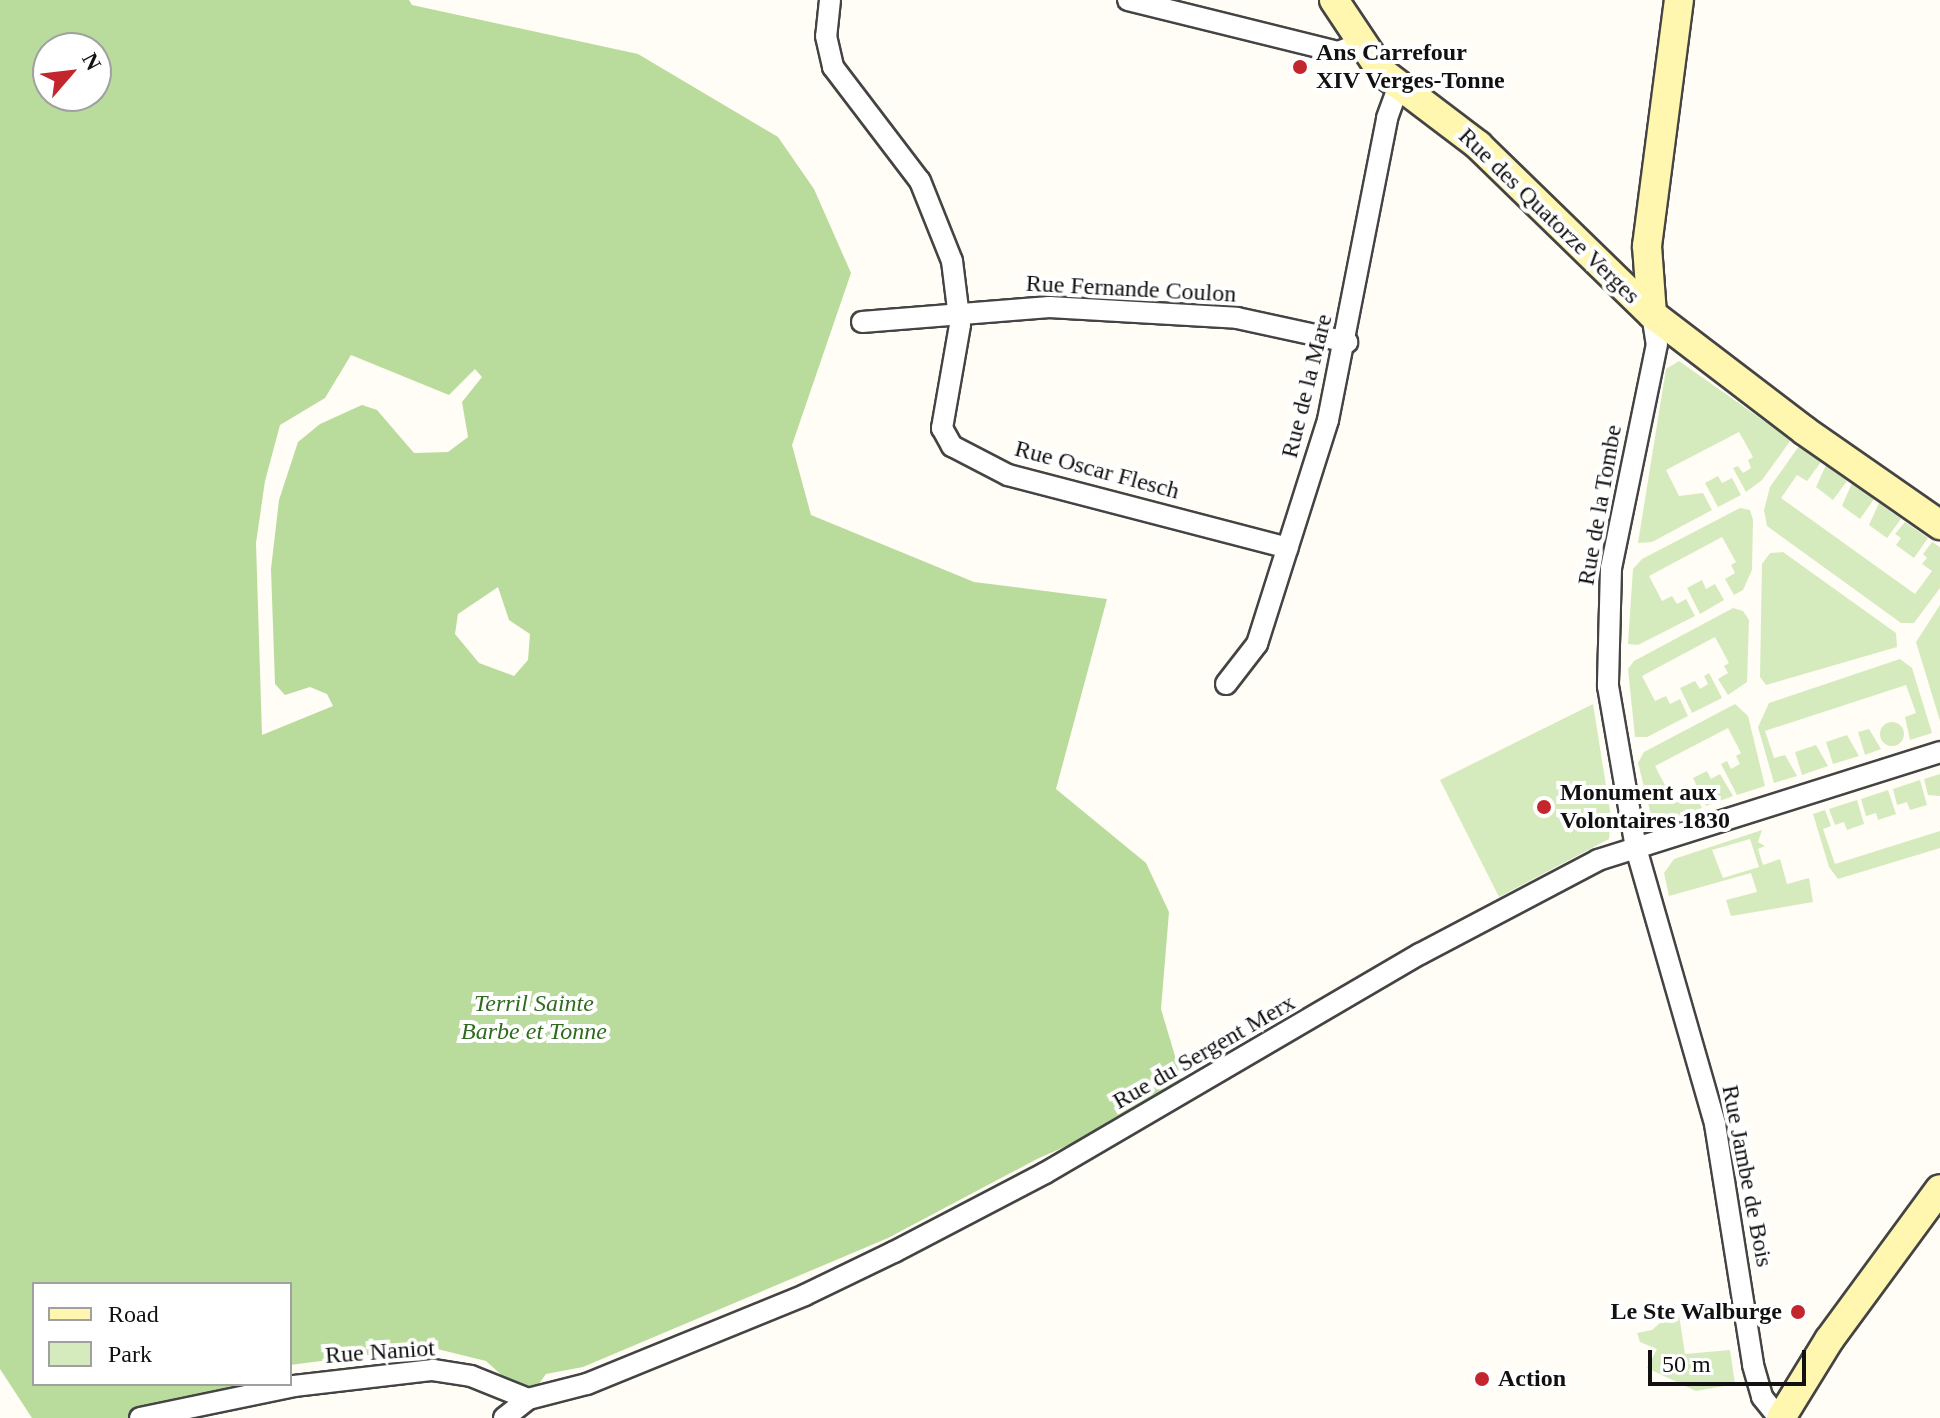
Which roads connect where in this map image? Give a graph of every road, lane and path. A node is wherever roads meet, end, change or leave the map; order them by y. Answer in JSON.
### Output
{"nodes":[{"id":1,"x":830,"y":0,"type":"edge"},
{"id":2,"x":1128,"y":0,"type":"edge"},
{"id":3,"x":1334,"y":0,"type":"edge"},
{"id":4,"x":1679,"y":0,"type":"edge"},
{"id":5,"x":1362,"y":43,"type":"junction"},
{"id":6,"x":1399,"y":85,"type":"junction"},
{"id":7,"x":960,"y":314,"type":"junction"},
{"id":8,"x":1652,"y":314,"type":"junction"},
{"id":9,"x":862,"y":322,"type":"dead end"},
{"id":10,"x":1347,"y":342,"type":"junction"},
{"id":11,"x":1940,"y":525,"type":"edge"},
{"id":12,"x":1288,"y":548,"type":"junction"},
{"id":13,"x":1226,"y":684,"type":"dead end"},
{"id":14,"x":1940,"y":752,"type":"edge"},
{"id":15,"x":1636,"y":848,"type":"junction"},
{"id":16,"x":1940,"y":1189,"type":"edge"},
{"id":17,"x":528,"y":1399,"type":"junction"},
{"id":18,"x":140,"y":1418,"type":"edge"},
{"id":19,"x":504,"y":1418,"type":"edge"},
{"id":20,"x":1780,"y":1418,"type":"edge"}],
"edges":[{"from":1,"to":7,"type":"street","name":"Rue Oscar Flesch"},
{"from":2,"to":5,"type":"street"},
{"from":3,"to":5,"type":"street","name":"Rue des Quatorze Verges"},
{"from":4,"to":8,"type":"street"},
{"from":5,"to":6,"type":"street","name":"Rue des Quatorze Verges"},
{"from":6,"to":8,"type":"street","name":"Rue des Quatorze Verges"},
{"from":6,"to":10,"type":"street","name":"Rue de la Mare"},
{"from":7,"to":9,"type":"street","name":"Rue Fernande Coulon"},
{"from":7,"to":10,"type":"street","name":"Rue Fernande Coulon"},
{"from":7,"to":12,"type":"street","name":"Rue Oscar Flesch"},
{"from":8,"to":11,"type":"street","name":"Rue des Quatorze Verges"},
{"from":8,"to":15,"type":"street","name":"Rue de la Tombe"},
{"from":10,"to":12,"type":"street","name":"Rue de la Mare"},
{"from":12,"to":13,"type":"street","name":"Rue de la Mare"},
{"from":14,"to":15,"type":"street","name":"Rue du Sergent Merx"},
{"from":15,"to":17,"type":"street","name":"Rue du Sergent Merx"},
{"from":15,"to":20,"type":"street","name":"Rue Jambe de Bois"},
{"from":16,"to":20,"type":"street"},
{"from":17,"to":18,"type":"street","name":"Rue Naniot"},
{"from":17,"to":19,"type":"street","name":"Rue du Sergent Merx"}]}
